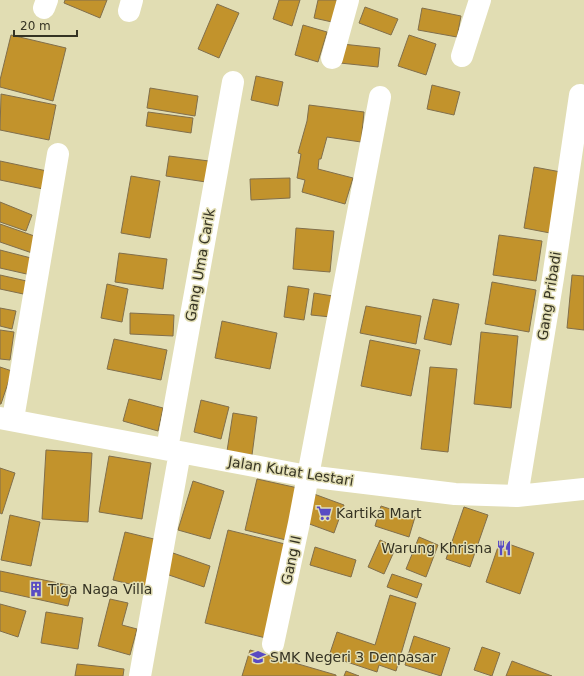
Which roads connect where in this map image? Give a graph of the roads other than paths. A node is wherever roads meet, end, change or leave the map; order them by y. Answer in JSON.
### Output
{"nodes":[{"id":1,"x":348,"y":0,"type":"edge"},
{"id":2,"x":480,"y":0,"type":"edge"},
{"id":3,"x":462,"y":56,"type":"dead end"},
{"id":4,"x":332,"y":58,"type":"dead end"},
{"id":5,"x":233,"y":82,"type":"dead end"},
{"id":6,"x":580,"y":95,"type":"dead end"},
{"id":7,"x":380,"y":96,"type":"dead end"},
{"id":8,"x":58,"y":154,"type":"dead end"},
{"id":9,"x":6,"y":419,"type":"edge"},
{"id":10,"x":173,"y":451,"type":"junction"},
{"id":11,"x":307,"y":476,"type":"junction"},
{"id":12,"x":584,"y":489,"type":"edge"},
{"id":13,"x":516,"y":496,"type":"junction"},
{"id":14,"x":273,"y":644,"type":"dead end"},
{"id":15,"x":140,"y":676,"type":"edge"}],
"edges":[{"from":1,"to":4,"type":"street"},
{"from":2,"to":3,"type":"street"},
{"from":5,"to":10,"type":"street","name":"Gang Uma Carik"},
{"from":6,"to":13,"type":"street","name":"Gang Pribadi"},
{"from":7,"to":11,"type":"street","name":"Gang II"},
{"from":8,"to":9,"type":"street"},
{"from":9,"to":10,"type":"street","name":"Jalan Kutat Lestari"},
{"from":10,"to":11,"type":"street","name":"Jalan Kutat Lestari"},
{"from":10,"to":15,"type":"street","name":"Gang Uma Carik"},
{"from":11,"to":13,"type":"street","name":"Jalan Kutat Lestari"},
{"from":11,"to":14,"type":"street","name":"Gang II"},
{"from":12,"to":13,"type":"street","name":"Jalan Kutat Lestari"}]}
